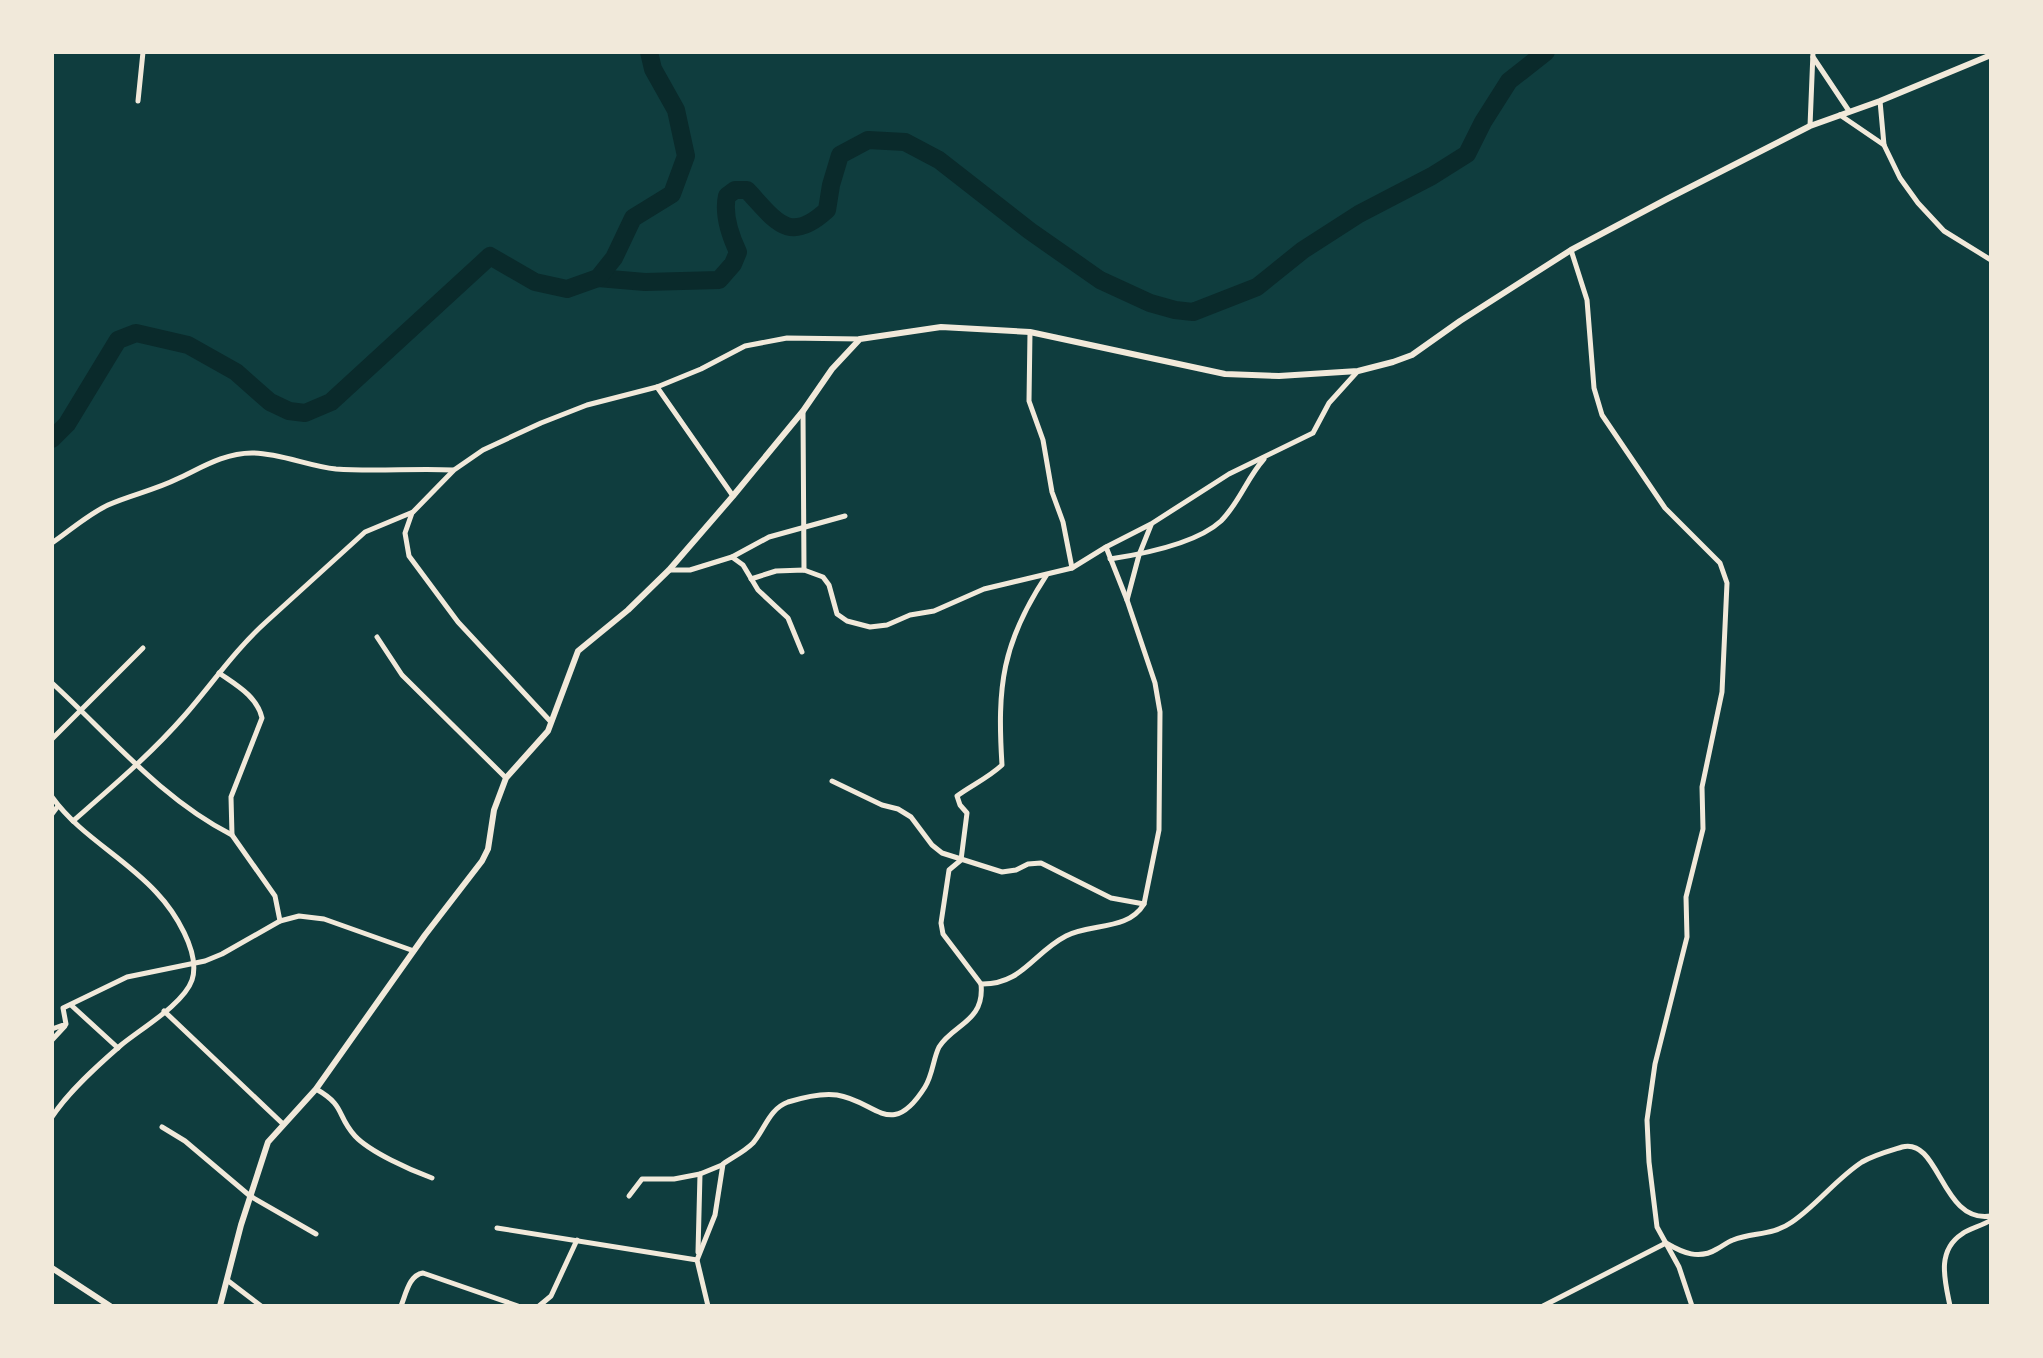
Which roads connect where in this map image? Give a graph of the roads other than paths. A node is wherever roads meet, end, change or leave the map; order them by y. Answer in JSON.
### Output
{"nodes":[{"id":1,"x":143,"y":52,"type":"edge"},
{"id":2,"x":1813,"y":54,"type":"edge"},
{"id":3,"x":1991,"y":55,"type":"edge"},
{"id":4,"x":138,"y":101,"type":"dead end"},
{"id":5,"x":1880,"y":101,"type":"junction"},
{"id":6,"x":1849,"y":111,"type":"junction"},
{"id":7,"x":1839,"y":115,"type":"junction"},
{"id":8,"x":1810,"y":126,"type":"junction"},
{"id":9,"x":1884,"y":145,"type":"junction"},
{"id":10,"x":1571,"y":250,"type":"junction"},
{"id":11,"x":1991,"y":260,"type":"edge"},
{"id":12,"x":1030,"y":332,"type":"junction"},
{"id":13,"x":860,"y":339,"type":"junction"},
{"id":14,"x":1358,"y":371,"type":"junction"},
{"id":15,"x":657,"y":387,"type":"junction"},
{"id":16,"x":803,"y":411,"type":"junction"},
{"id":17,"x":1268,"y":455,"type":"junction"},
{"id":18,"x":454,"y":470,"type":"junction"},
{"id":19,"x":733,"y":496,"type":"junction"},
{"id":20,"x":413,"y":512,"type":"junction"},
{"id":21,"x":845,"y":516,"type":"dead end"},
{"id":22,"x":1151,"y":524,"type":"junction"},
{"id":23,"x":803,"y":530,"type":"junction"},
{"id":24,"x":52,"y":543,"type":"edge"},
{"id":25,"x":1106,"y":547,"type":"junction"},
{"id":26,"x":1139,"y":555,"type":"junction"},
{"id":27,"x":732,"y":557,"type":"junction"},
{"id":28,"x":1110,"y":559,"type":"junction"},
{"id":29,"x":1072,"y":568,"type":"junction"},
{"id":30,"x":669,"y":570,"type":"junction"},
{"id":31,"x":804,"y":570,"type":"junction"},
{"id":32,"x":1047,"y":575,"type":"junction"},
{"id":33,"x":751,"y":579,"type":"junction"},
{"id":34,"x":1127,"y":600,"type":"junction"},
{"id":35,"x":377,"y":637,"type":"dead end"},
{"id":36,"x":143,"y":648,"type":"dead end"},
{"id":37,"x":802,"y":652,"type":"dead end"},
{"id":38,"x":219,"y":673,"type":"junction"},
{"id":39,"x":52,"y":683,"type":"edge"},
{"id":40,"x":82,"y":710,"type":"junction"},
{"id":41,"x":551,"y":722,"type":"junction"},
{"id":42,"x":52,"y":739,"type":"edge"},
{"id":43,"x":137,"y":766,"type":"junction"},
{"id":44,"x":506,"y":778,"type":"junction"},
{"id":45,"x":832,"y":781,"type":"dead end"},
{"id":46,"x":52,"y":797,"type":"edge"},
{"id":47,"x":58,"y":806,"type":"junction"},
{"id":48,"x":52,"y":814,"type":"edge"},
{"id":49,"x":73,"y":821,"type":"junction"},
{"id":50,"x":232,"y":835,"type":"junction"},
{"id":51,"x":961,"y":860,"type":"junction"},
{"id":52,"x":1144,"y":904,"type":"junction"},
{"id":53,"x":280,"y":921,"type":"junction"},
{"id":54,"x":414,"y":951,"type":"junction"},
{"id":55,"x":192,"y":964,"type":"junction"},
{"id":56,"x":981,"y":984,"type":"junction"},
{"id":57,"x":71,"y":1005,"type":"junction"},
{"id":58,"x":164,"y":1011,"type":"junction"},
{"id":59,"x":66,"y":1024,"type":"junction"},
{"id":60,"x":52,"y":1029,"type":"edge"},
{"id":61,"x":52,"y":1040,"type":"edge"},
{"id":62,"x":118,"y":1048,"type":"junction"},
{"id":63,"x":316,"y":1089,"type":"junction"},
{"id":64,"x":52,"y":1117,"type":"edge"},
{"id":65,"x":283,"y":1124,"type":"junction"},
{"id":66,"x":162,"y":1127,"type":"dead end"},
{"id":67,"x":723,"y":1164,"type":"junction"},
{"id":68,"x":700,"y":1174,"type":"junction"},
{"id":69,"x":432,"y":1178,"type":"dead end"},
{"id":70,"x":250,"y":1196,"type":"junction"},
{"id":71,"x":629,"y":1196,"type":"dead end"},
{"id":72,"x":1991,"y":1218,"type":"edge"},
{"id":73,"x":497,"y":1228,"type":"dead end"},
{"id":74,"x":316,"y":1234,"type":"dead end"},
{"id":75,"x":577,"y":1240,"type":"junction"},
{"id":76,"x":1666,"y":1243,"type":"junction"},
{"id":77,"x":698,"y":1257,"type":"junction"},
{"id":78,"x":52,"y":1268,"type":"edge"},
{"id":79,"x":227,"y":1280,"type":"junction"},
{"id":80,"x":110,"y":1306,"type":"edge"},
{"id":81,"x":220,"y":1306,"type":"edge"},
{"id":82,"x":261,"y":1306,"type":"edge"},
{"id":83,"x":401,"y":1306,"type":"edge"},
{"id":84,"x":518,"y":1306,"type":"edge"},
{"id":85,"x":539,"y":1306,"type":"edge"},
{"id":86,"x":708,"y":1306,"type":"edge"},
{"id":87,"x":1543,"y":1306,"type":"edge"},
{"id":88,"x":1692,"y":1306,"type":"edge"},
{"id":89,"x":1950,"y":1306,"type":"edge"}],
"edges":[{"from":1,"to":4,"type":"street"},
{"from":2,"to":6,"type":"street"},
{"from":2,"to":8,"type":"street"},
{"from":3,"to":5,"type":"street"},
{"from":5,"to":6,"type":"street"},
{"from":5,"to":9,"type":"street"},
{"from":6,"to":7,"type":"street"},
{"from":7,"to":8,"type":"street"},
{"from":7,"to":9,"type":"street"},
{"from":8,"to":10,"type":"street"},
{"from":9,"to":11,"type":"street"},
{"from":10,"to":14,"type":"street"},
{"from":10,"to":76,"type":"street"},
{"from":12,"to":13,"type":"street"},
{"from":12,"to":14,"type":"street"},
{"from":12,"to":29,"type":"street"},
{"from":13,"to":15,"type":"street"},
{"from":13,"to":16,"type":"street"},
{"from":14,"to":17,"type":"street"},
{"from":15,"to":18,"type":"street"},
{"from":15,"to":19,"type":"street"},
{"from":16,"to":19,"type":"street"},
{"from":16,"to":23,"type":"street"},
{"from":17,"to":22,"type":"street"},
{"from":17,"to":26,"type":"street"},
{"from":18,"to":20,"type":"street"},
{"from":18,"to":24,"type":"street"},
{"from":19,"to":30,"type":"street"},
{"from":20,"to":38,"type":"street"},
{"from":20,"to":41,"type":"street"},
{"from":21,"to":23,"type":"street"},
{"from":22,"to":25,"type":"street"},
{"from":22,"to":26,"type":"street"},
{"from":23,"to":27,"type":"street"},
{"from":23,"to":31,"type":"street"},
{"from":25,"to":28,"type":"street"},
{"from":25,"to":29,"type":"street"},
{"from":26,"to":28,"type":"street"},
{"from":26,"to":34,"type":"street"},
{"from":27,"to":30,"type":"street"},
{"from":27,"to":33,"type":"street"},
{"from":28,"to":34,"type":"street"},
{"from":29,"to":32,"type":"street"},
{"from":30,"to":41,"type":"street"},
{"from":31,"to":32,"type":"street"},
{"from":31,"to":33,"type":"street"},
{"from":32,"to":51,"type":"street"},
{"from":33,"to":37,"type":"street"},
{"from":34,"to":52,"type":"street"},
{"from":35,"to":44,"type":"street"},
{"from":36,"to":40,"type":"street"},
{"from":38,"to":43,"type":"street"},
{"from":38,"to":50,"type":"street"},
{"from":39,"to":40,"type":"street"},
{"from":40,"to":42,"type":"street"},
{"from":40,"to":43,"type":"street"},
{"from":41,"to":44,"type":"street"},
{"from":43,"to":49,"type":"street"},
{"from":43,"to":50,"type":"street"},
{"from":44,"to":54,"type":"street"},
{"from":45,"to":51,"type":"street"},
{"from":46,"to":47,"type":"street"},
{"from":47,"to":48,"type":"street"},
{"from":47,"to":49,"type":"street"},
{"from":49,"to":55,"type":"street"},
{"from":50,"to":53,"type":"street"},
{"from":51,"to":52,"type":"street"},
{"from":51,"to":56,"type":"street"},
{"from":52,"to":56,"type":"street"},
{"from":53,"to":54,"type":"street"},
{"from":53,"to":55,"type":"street"},
{"from":54,"to":63,"type":"street"},
{"from":55,"to":57,"type":"street"},
{"from":55,"to":58,"type":"street"},
{"from":56,"to":67,"type":"street"},
{"from":57,"to":59,"type":"street"},
{"from":57,"to":62,"type":"street"},
{"from":58,"to":62,"type":"street"},
{"from":58,"to":65,"type":"street"},
{"from":59,"to":60,"type":"street"},
{"from":59,"to":61,"type":"street"},
{"from":62,"to":64,"type":"street"},
{"from":63,"to":65,"type":"street"},
{"from":63,"to":69,"type":"street"},
{"from":65,"to":70,"type":"street"},
{"from":66,"to":70,"type":"street"},
{"from":67,"to":68,"type":"street"},
{"from":67,"to":77,"type":"street"},
{"from":68,"to":71,"type":"street"},
{"from":68,"to":77,"type":"street"},
{"from":70,"to":74,"type":"street"},
{"from":70,"to":79,"type":"street"},
{"from":72,"to":76,"type":"street"},
{"from":72,"to":89,"type":"street"},
{"from":73,"to":75,"type":"street"},
{"from":75,"to":77,"type":"street"},
{"from":75,"to":85,"type":"street"},
{"from":76,"to":87,"type":"street"},
{"from":76,"to":88,"type":"street"},
{"from":77,"to":86,"type":"street"},
{"from":78,"to":80,"type":"street"},
{"from":79,"to":81,"type":"street"},
{"from":79,"to":82,"type":"street"},
{"from":83,"to":84,"type":"street"}]}
